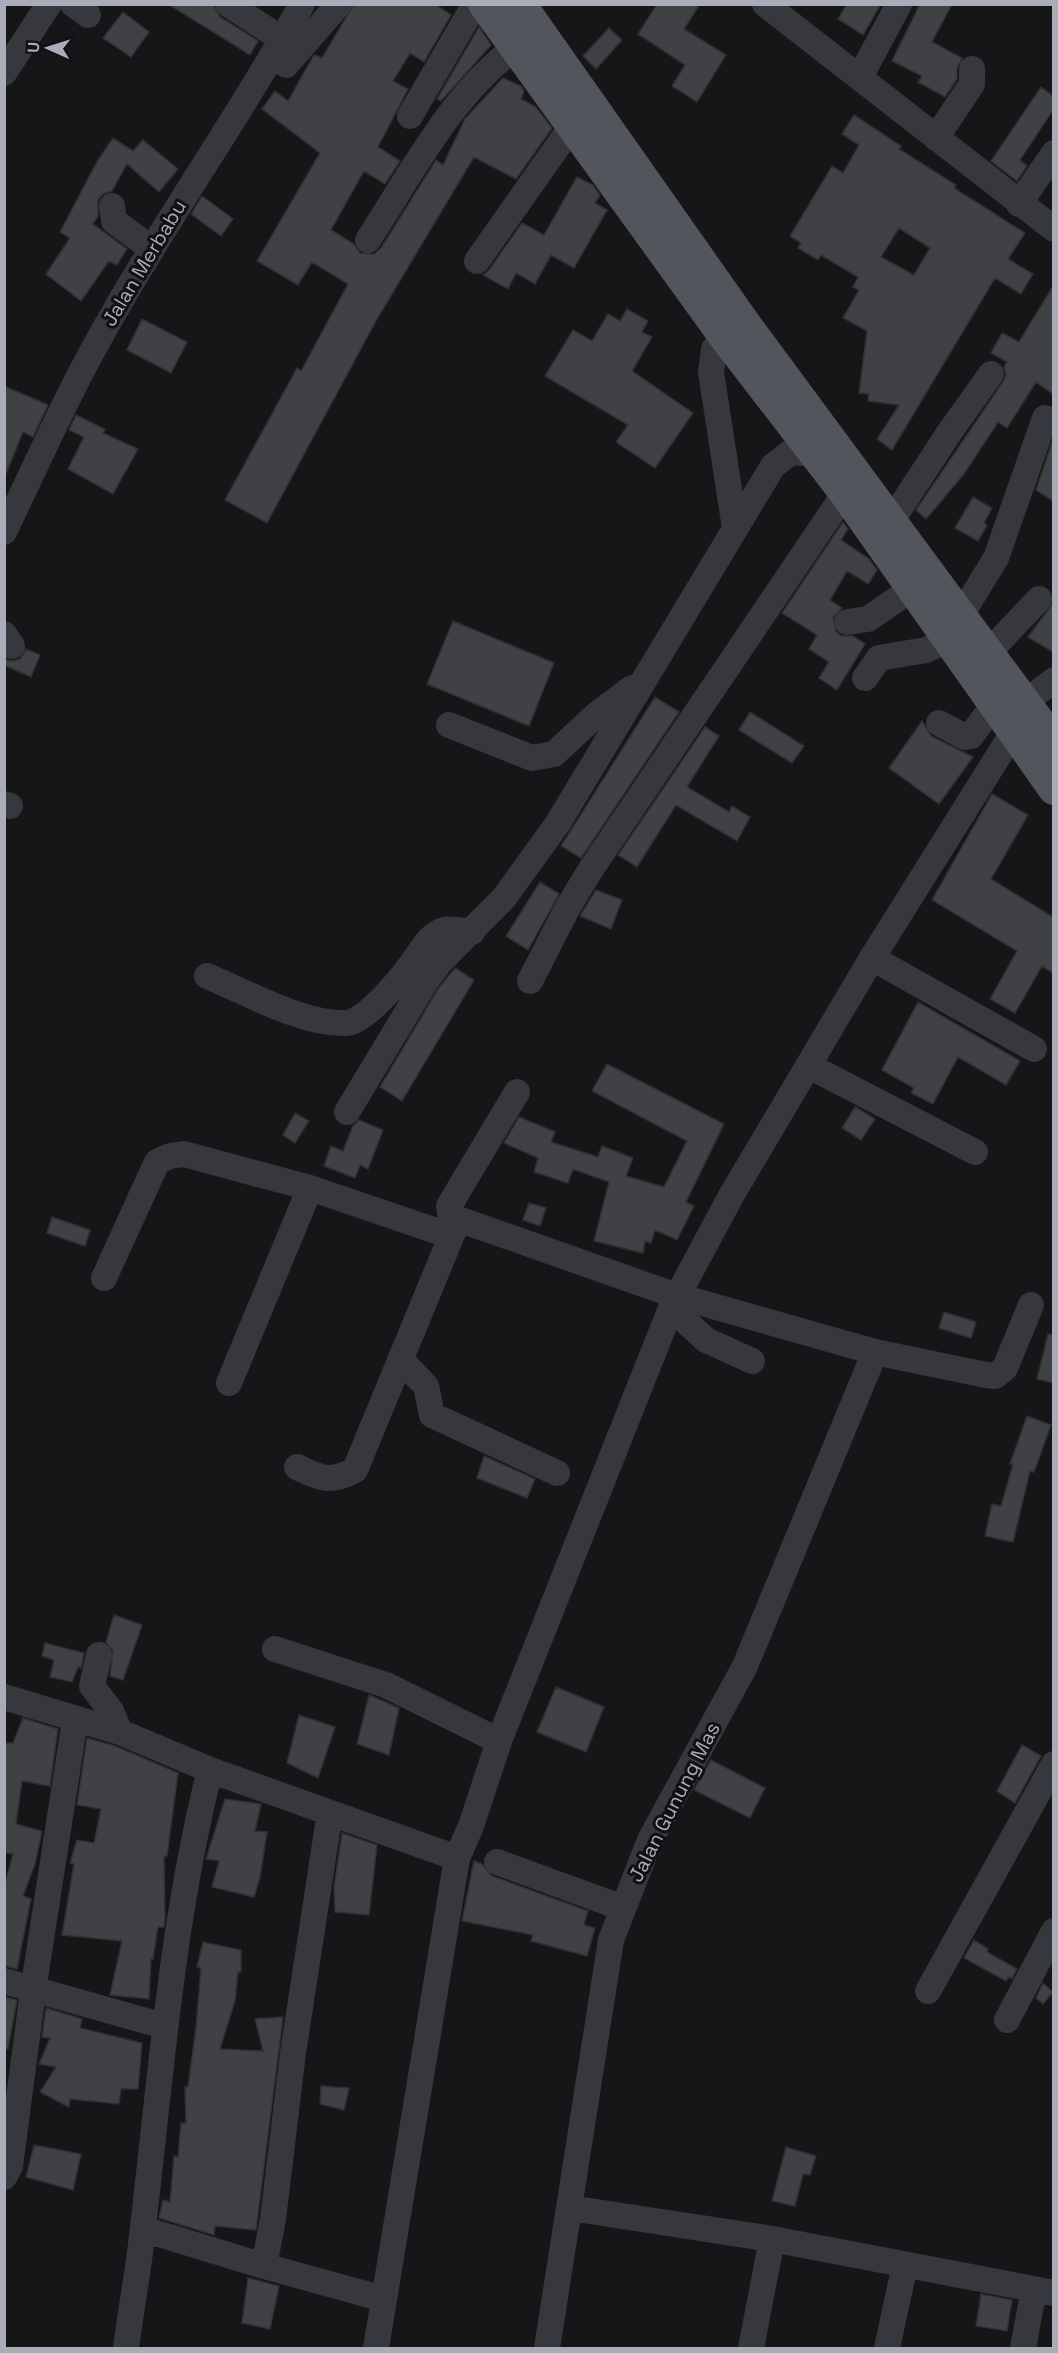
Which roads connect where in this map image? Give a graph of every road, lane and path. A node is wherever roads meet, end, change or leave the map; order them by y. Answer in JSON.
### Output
{"nodes":[{"id":1,"x":49,"y":4,"type":"edge"},
{"id":2,"x":228,"y":4,"type":"edge"},
{"id":3,"x":302,"y":4,"type":"edge"},
{"id":4,"x":339,"y":4,"type":"edge"},
{"id":5,"x":475,"y":4,"type":"edge"},
{"id":6,"x":484,"y":4,"type":"edge"},
{"id":7,"x":520,"y":4,"type":"edge"},
{"id":8,"x":765,"y":4,"type":"edge"},
{"id":9,"x":899,"y":4,"type":"edge"},
{"id":10,"x":792,"y":14,"type":"edge"},
{"id":11,"x":527,"y":39,"type":"junction"},
{"id":12,"x":284,"y":52,"type":"junction"},
{"id":13,"x":972,"y":69,"type":"dead end"},
{"id":14,"x":4,"y":73,"type":"edge"},
{"id":15,"x":860,"y":77,"type":"junction"},
{"id":16,"x":410,"y":116,"type":"dead end"},
{"id":17,"x":572,"y":126,"type":"junction"},
{"id":18,"x":936,"y":138,"type":"junction"},
{"id":19,"x":1053,"y":153,"type":"edge"},
{"id":20,"x":1019,"y":204,"type":"junction"},
{"id":21,"x":112,"y":206,"type":"dead end"},
{"id":22,"x":1053,"y":229,"type":"edge"},
{"id":23,"x":368,"y":240,"type":"dead end"},
{"id":24,"x":152,"y":249,"type":"junction"},
{"id":25,"x":477,"y":261,"type":"dead end"},
{"id":26,"x":736,"y":332,"type":"junction"},
{"id":27,"x":991,"y":374,"type":"dead end"},
{"id":28,"x":1045,"y":418,"type":"dead end"},
{"id":29,"x":816,"y":454,"type":"junction"},
{"id":30,"x":845,"y":493,"type":"junction"},
{"id":31,"x":892,"y":520,"type":"junction"},
{"id":32,"x":735,"y":528,"type":"junction"},
{"id":33,"x":4,"y":532,"type":"edge"},
{"id":34,"x":913,"y":588,"type":"junction"},
{"id":35,"x":1039,"y":598,"type":"dead end"},
{"id":36,"x":847,"y":622,"type":"dead end"},
{"id":37,"x":955,"y":627,"type":"junction"},
{"id":38,"x":865,"y":678,"type":"dead end"},
{"id":39,"x":1053,"y":680,"type":"edge"},
{"id":40,"x":642,"y":681,"type":"junction"},
{"id":41,"x":1001,"y":691,"type":"junction"},
{"id":42,"x":939,"y":723,"type":"dead end"},
{"id":43,"x":449,"y":725,"type":"dead end"},
{"id":44,"x":1053,"y":742,"type":"edge"},
{"id":45,"x":1053,"y":789,"type":"edge"},
{"id":46,"x":472,"y":932,"type":"junction"},
{"id":47,"x":872,"y":958,"type":"junction"},
{"id":48,"x":207,"y":976,"type":"dead end"},
{"id":49,"x":530,"y":981,"type":"dead end"},
{"id":50,"x":1034,"y":1048,"type":"dead end"},
{"id":51,"x":809,"y":1066,"type":"junction"},
{"id":52,"x":517,"y":1092,"type":"dead end"},
{"id":53,"x":347,"y":1112,"type":"dead end"},
{"id":54,"x":975,"y":1152,"type":"dead end"},
{"id":55,"x":310,"y":1188,"type":"junction"},
{"id":56,"x":454,"y":1227,"type":"junction"},
{"id":57,"x":104,"y":1278,"type":"dead end"},
{"id":58,"x":674,"y":1302,"type":"junction"},
{"id":59,"x":1031,"y":1305,"type":"dead end"},
{"id":60,"x":875,"y":1352,"type":"junction"},
{"id":61,"x":400,"y":1359,"type":"junction"},
{"id":62,"x":752,"y":1361,"type":"dead end"},
{"id":63,"x":228,"y":1383,"type":"dead end"},
{"id":64,"x":297,"y":1467,"type":"dead end"},
{"id":65,"x":557,"y":1473,"type":"dead end"},
{"id":66,"x":275,"y":1649,"type":"dead end"},
{"id":67,"x":99,"y":1655,"type":"dead end"},
{"id":68,"x":4,"y":1697,"type":"edge"},
{"id":69,"x":75,"y":1720,"type":"junction"},
{"id":70,"x":120,"y":1732,"type":"junction"},
{"id":71,"x":499,"y":1741,"type":"junction"},
{"id":72,"x":1053,"y":1764,"type":"edge"},
{"id":73,"x":210,"y":1770,"type":"junction"},
{"id":74,"x":332,"y":1814,"type":"junction"},
{"id":75,"x":457,"y":1858,"type":"junction"},
{"id":76,"x":497,"y":1862,"type":"dead end"},
{"id":77,"x":623,"y":1908,"type":"junction"},
{"id":78,"x":1053,"y":1931,"type":"edge"},
{"id":79,"x":4,"y":1981,"type":"edge"},
{"id":80,"x":33,"y":1991,"type":"junction"},
{"id":81,"x":928,"y":1991,"type":"dead end"},
{"id":82,"x":1007,"y":2020,"type":"dead end"},
{"id":83,"x":164,"y":2026,"type":"junction"},
{"id":84,"x":4,"y":2177,"type":"edge"},
{"id":85,"x":570,"y":2208,"type":"junction"},
{"id":86,"x":143,"y":2229,"type":"junction"},
{"id":87,"x":772,"y":2239,"type":"junction"},
{"id":88,"x":905,"y":2265,"type":"junction"},
{"id":89,"x":264,"y":2266,"type":"junction"},
{"id":90,"x":1043,"y":2291,"type":"edge"},
{"id":91,"x":384,"y":2299,"type":"junction"},
{"id":92,"x":126,"y":2349,"type":"edge"},
{"id":93,"x":376,"y":2349,"type":"edge"},
{"id":94,"x":548,"y":2349,"type":"edge"},
{"id":95,"x":751,"y":2349,"type":"edge"},
{"id":96,"x":887,"y":2349,"type":"edge"},
{"id":97,"x":1023,"y":2349,"type":"edge"}],
"edges":[{"from":1,"to":14,"type":"street"},
{"from":2,"to":12,"type":"street"},
{"from":3,"to":12,"type":"street","name":"Jalan Merbabu"},
{"from":4,"to":12,"type":"street"},
{"from":5,"to":16,"type":"street"},
{"from":6,"to":11,"type":"main road"},
{"from":7,"to":11,"type":"main road"},
{"from":8,"to":10,"type":"street"},
{"from":9,"to":15,"type":"street"},
{"from":10,"to":15,"type":"street"},
{"from":11,"to":17,"type":"main road"},
{"from":11,"to":23,"type":"street"},
{"from":11,"to":26,"type":"main road"},
{"from":12,"to":24,"type":"street","name":"Jalan Merbabu"},
{"from":13,"to":18,"type":"street"},
{"from":15,"to":18,"type":"street"},
{"from":17,"to":25,"type":"street"},
{"from":17,"to":26,"type":"main road"},
{"from":18,"to":20,"type":"street"},
{"from":19,"to":20,"type":"street"},
{"from":20,"to":22,"type":"street"},
{"from":21,"to":24,"type":"street"},
{"from":24,"to":33,"type":"street","name":"Jalan Merbabu"},
{"from":26,"to":29,"type":"main road"},
{"from":26,"to":31,"type":"main road"},
{"from":26,"to":32,"type":"street"},
{"from":27,"to":31,"type":"street"},
{"from":28,"to":37,"type":"street"},
{"from":29,"to":30,"type":"main road"},
{"from":29,"to":32,"type":"street"},
{"from":30,"to":34,"type":"main road"},
{"from":30,"to":49,"type":"street"},
{"from":31,"to":37,"type":"main road"},
{"from":32,"to":40,"type":"street"},
{"from":34,"to":36,"type":"street"},
{"from":34,"to":37,"type":"main road"},
{"from":35,"to":41,"type":"street"},
{"from":37,"to":38,"type":"street"},
{"from":37,"to":41,"type":"main road"},
{"from":39,"to":41,"type":"street"},
{"from":40,"to":43,"type":"street"},
{"from":40,"to":46,"type":"street"},
{"from":41,"to":42,"type":"street"},
{"from":41,"to":44,"type":"main road"},
{"from":41,"to":45,"type":"main road"},
{"from":41,"to":47,"type":"street"},
{"from":46,"to":48,"type":"street"},
{"from":46,"to":53,"type":"street"},
{"from":47,"to":50,"type":"street"},
{"from":47,"to":51,"type":"street"},
{"from":51,"to":54,"type":"street"},
{"from":51,"to":58,"type":"street"},
{"from":52,"to":56,"type":"street"},
{"from":55,"to":56,"type":"street"},
{"from":55,"to":57,"type":"street"},
{"from":55,"to":63,"type":"street"},
{"from":56,"to":58,"type":"street"},
{"from":56,"to":61,"type":"street"},
{"from":58,"to":60,"type":"street"},
{"from":58,"to":62,"type":"street"},
{"from":58,"to":71,"type":"street"},
{"from":59,"to":60,"type":"street"},
{"from":60,"to":77,"type":"street","name":"Jalan Gunung Mas"},
{"from":61,"to":64,"type":"street"},
{"from":61,"to":65,"type":"street"},
{"from":66,"to":71,"type":"street"},
{"from":67,"to":70,"type":"street"},
{"from":68,"to":69,"type":"street"},
{"from":69,"to":70,"type":"street"},
{"from":69,"to":80,"type":"street"},
{"from":70,"to":73,"type":"street"},
{"from":71,"to":75,"type":"street"},
{"from":72,"to":81,"type":"street"},
{"from":73,"to":74,"type":"street"},
{"from":73,"to":83,"type":"street"},
{"from":74,"to":75,"type":"street"},
{"from":74,"to":89,"type":"street"},
{"from":75,"to":91,"type":"street"},
{"from":76,"to":77,"type":"street"},
{"from":77,"to":85,"type":"street","name":"Jalan Gunung Mas"},
{"from":78,"to":82,"type":"street"},
{"from":79,"to":80,"type":"street"},
{"from":80,"to":83,"type":"street"},
{"from":80,"to":84,"type":"street"},
{"from":83,"to":86,"type":"street"},
{"from":85,"to":87,"type":"street"},
{"from":85,"to":94,"type":"street","name":"Jalan Gunung Mas"},
{"from":86,"to":89,"type":"street"},
{"from":86,"to":92,"type":"street"},
{"from":87,"to":88,"type":"street"},
{"from":87,"to":95,"type":"street"},
{"from":88,"to":90,"type":"street"},
{"from":88,"to":96,"type":"street"},
{"from":89,"to":91,"type":"street"},
{"from":90,"to":97,"type":"street"},
{"from":91,"to":93,"type":"street"}]}
